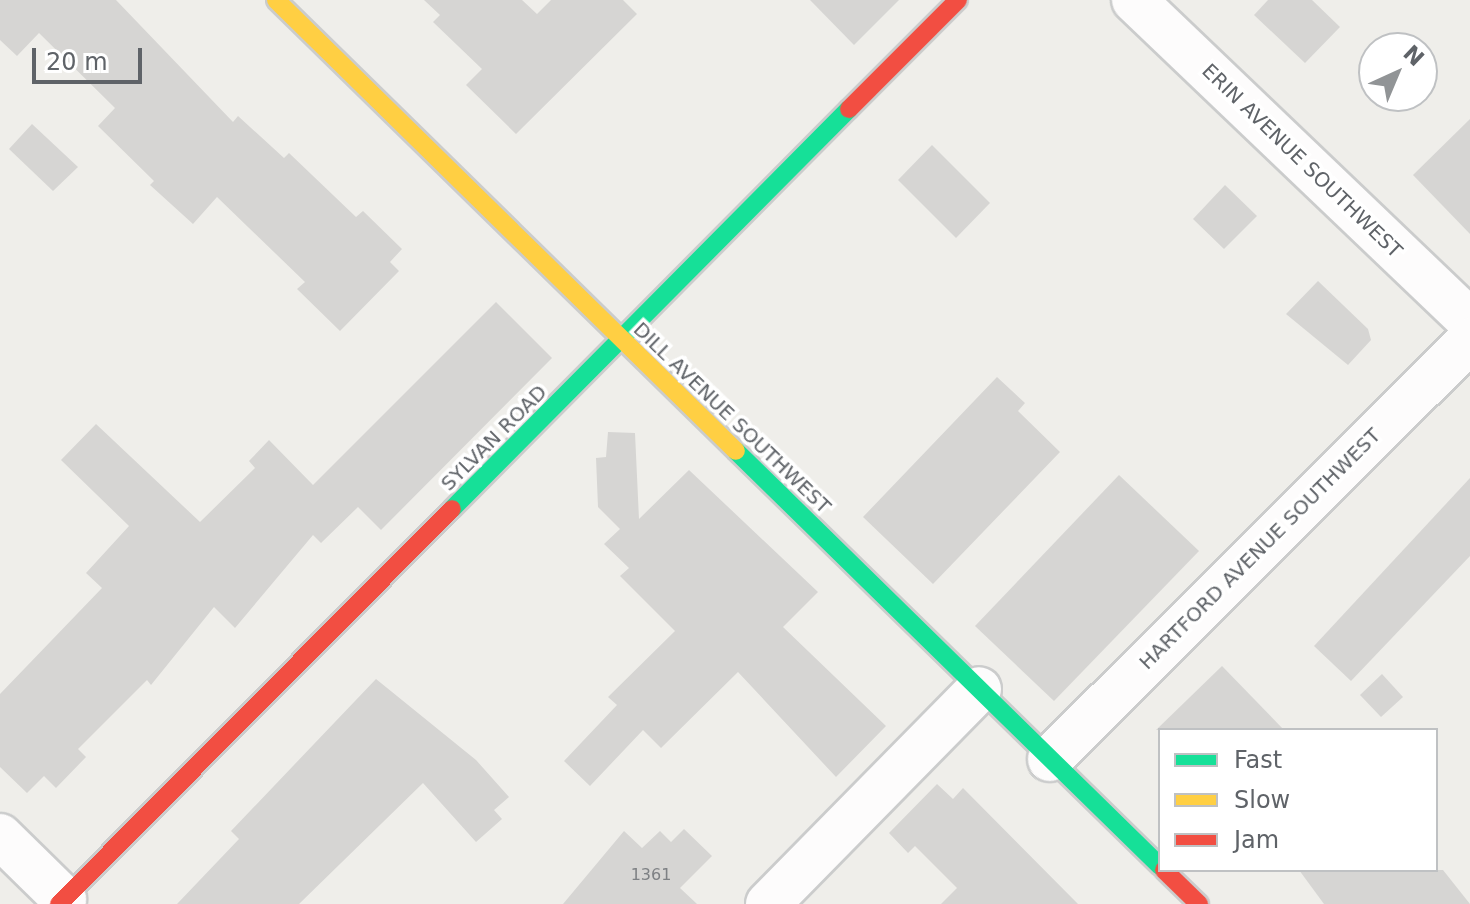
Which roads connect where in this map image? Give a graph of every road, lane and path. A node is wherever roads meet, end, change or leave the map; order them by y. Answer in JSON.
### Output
{"nodes":[{"id":1,"x":276,"y":0,"type":"edge"},
{"id":2,"x":958,"y":0,"type":"edge"},
{"id":3,"x":1134,"y":0,"type":"edge"},
{"id":4,"x":1470,"y":321,"type":"edge"},
{"id":5,"x":1470,"y":340,"type":"edge"},
{"id":6,"x":622,"y":342,"type":"junction"},
{"id":7,"x":979,"y":689,"type":"junction"},
{"id":8,"x":1050,"y":759,"type":"junction"},
{"id":9,"x":0,"y":836,"type":"edge"},
{"id":10,"x":1158,"y":864,"type":"edge"},
{"id":11,"x":1166,"y":872,"type":"edge"},
{"id":12,"x":61,"y":902,"type":"edge"},
{"id":13,"x":768,"y":904,"type":"edge"},
{"id":14,"x":1199,"y":904,"type":"edge"}],
"edges":[{"from":1,"to":6,"type":"main road","name":"DILL AVENUE SOUTHWEST"},
{"from":2,"to":6,"type":"main road","name":"SYLVAN ROAD"},
{"from":3,"to":4,"type":"street","name":"ERIN AVENUE SOUTHWEST"},
{"from":5,"to":8,"type":"street","name":"HARTFORD AVENUE SOUTHWEST"},
{"from":6,"to":7,"type":"main road","name":"DILL AVENUE SOUTHWEST"},
{"from":6,"to":12,"type":"main road","name":"SYLVAN ROAD"},
{"from":7,"to":8,"type":"main road","name":"DILL AVENUE SOUTHWEST"},
{"from":7,"to":13,"type":"street"},
{"from":8,"to":10,"type":"main road","name":"DILL AVENUE SOUTHWEST"},
{"from":9,"to":12,"type":"street"},
{"from":11,"to":14,"type":"main road"}]}
